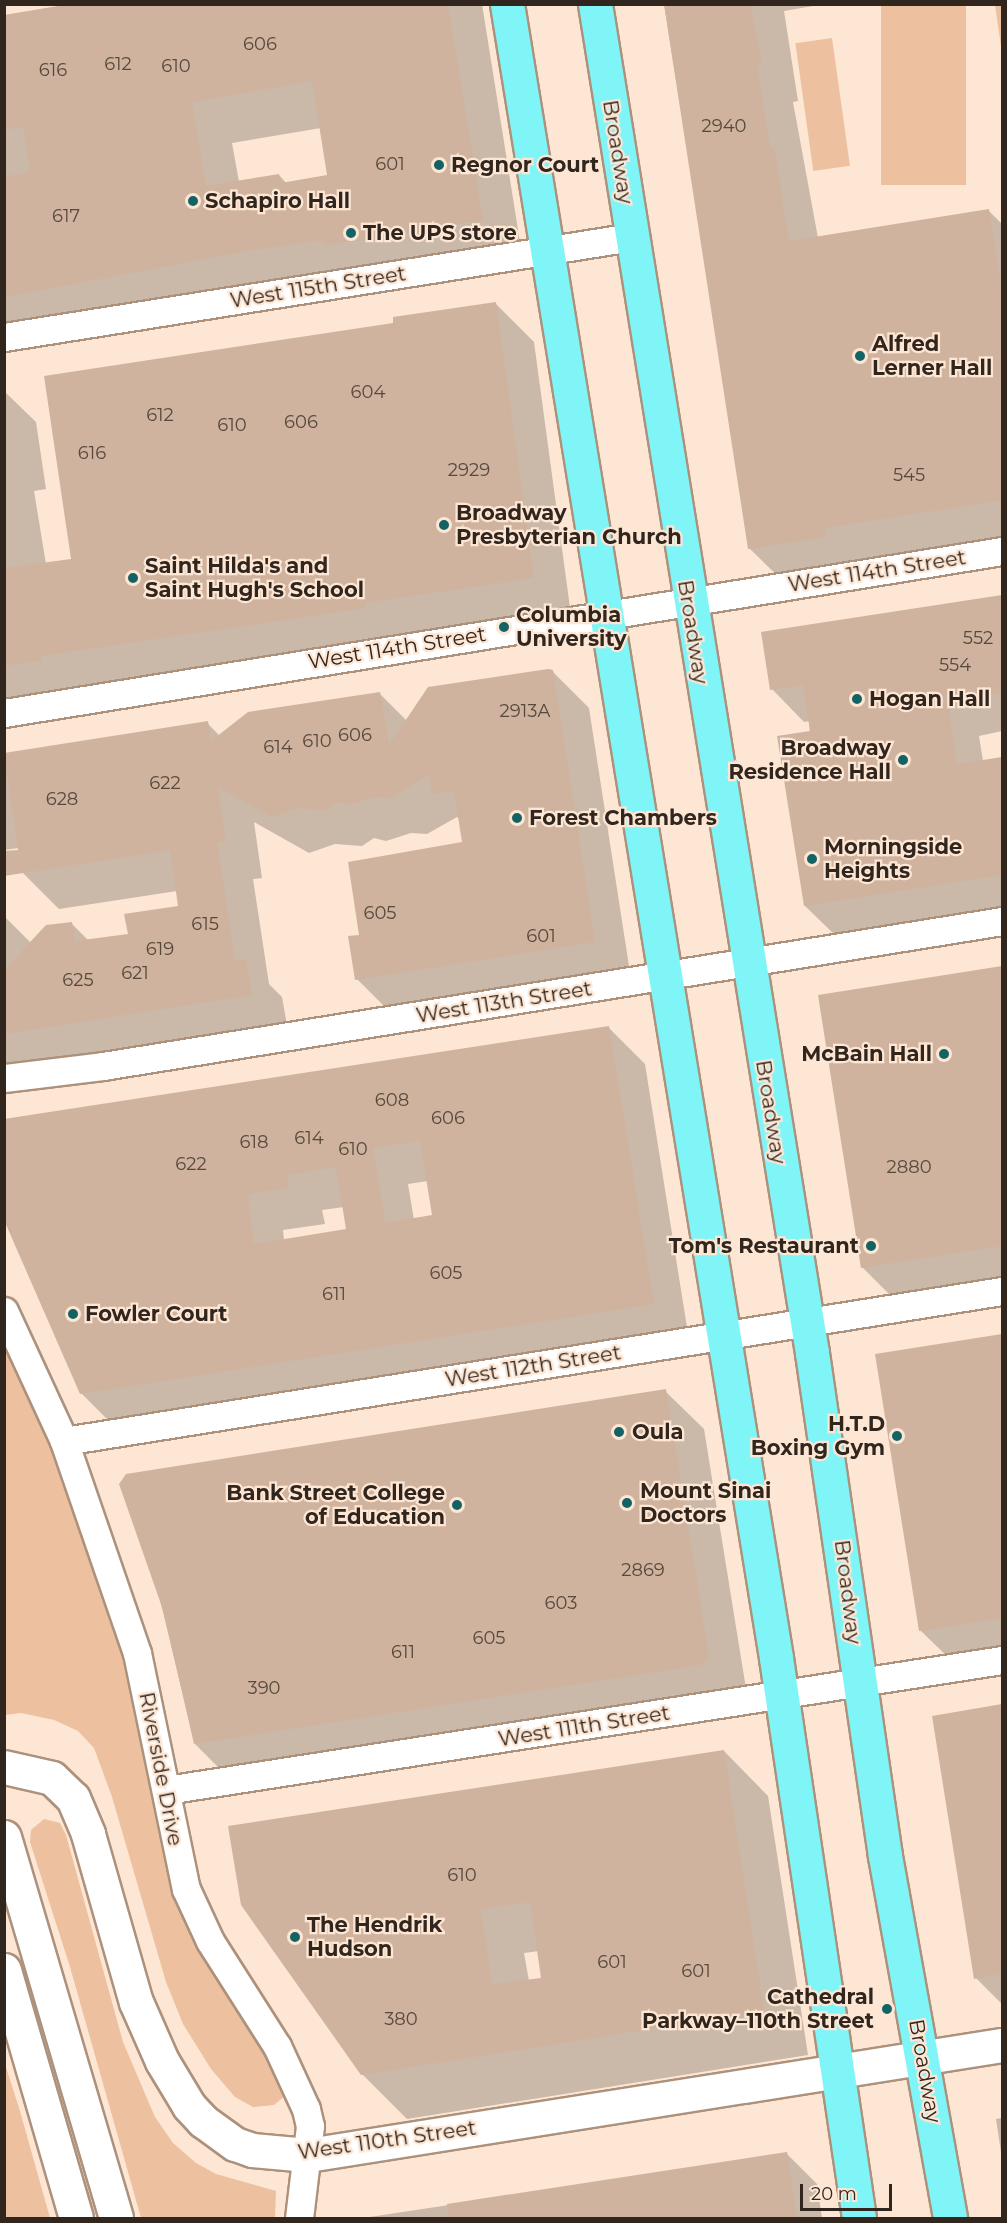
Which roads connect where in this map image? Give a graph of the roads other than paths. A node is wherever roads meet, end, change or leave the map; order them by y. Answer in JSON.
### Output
{"nodes":[{"id":1,"x":507,"y":4,"type":"edge"},
{"id":2,"x":595,"y":4,"type":"edge"},
{"id":3,"x":632,"y":237,"type":"junction"},
{"id":4,"x":548,"y":251,"type":"junction"},
{"id":5,"x":4,"y":337,"type":"edge"},
{"id":6,"x":1002,"y":551,"type":"edge"},
{"id":7,"x":688,"y":600,"type":"junction"},
{"id":8,"x":608,"y":613,"type":"junction"},
{"id":9,"x":4,"y":712,"type":"edge"},
{"id":10,"x":1002,"y":921,"type":"edge"},
{"id":11,"x":747,"y":963,"type":"junction"},
{"id":12,"x":666,"y":976,"type":"junction"},
{"id":13,"x":4,"y":1078,"type":"edge"},
{"id":14,"x":1002,"y":1292,"type":"edge"},
{"id":15,"x":4,"y":1311,"type":"edge"},
{"id":16,"x":804,"y":1323,"type":"junction"},
{"id":17,"x":723,"y":1336,"type":"junction"},
{"id":18,"x":64,"y":1441,"type":"junction"},
{"id":19,"x":1002,"y":1660,"type":"edge"},
{"id":20,"x":860,"y":1682,"type":"junction"},
{"id":21,"x":782,"y":1695,"type":"junction"},
{"id":22,"x":4,"y":1767,"type":"edge"},
{"id":23,"x":166,"y":1790,"type":"junction"},
{"id":24,"x":4,"y":1837,"type":"edge"},
{"id":25,"x":4,"y":1970,"type":"edge"},
{"id":26,"x":1002,"y":2045,"type":"edge"},
{"id":27,"x":923,"y":2056,"type":"junction"},
{"id":28,"x":837,"y":2070,"type":"junction"},
{"id":29,"x":308,"y":2155,"type":"junction"},
{"id":30,"x":76,"y":2218,"type":"edge"},
{"id":31,"x":116,"y":2218,"type":"edge"},
{"id":32,"x":298,"y":2218,"type":"edge"},
{"id":33,"x":859,"y":2218,"type":"edge"},
{"id":34,"x":950,"y":2218,"type":"edge"}],
"edges":[{"from":1,"to":4,"type":"main road"},
{"from":2,"to":3,"type":"main road","name":"Broadway"},
{"from":3,"to":4,"type":"street","name":"West 115th Street"},
{"from":3,"to":7,"type":"main road","name":"Broadway"},
{"from":4,"to":5,"type":"street","name":"West 115th Street"},
{"from":4,"to":8,"type":"main road"},
{"from":6,"to":7,"type":"street","name":"West 114th Street"},
{"from":7,"to":8,"type":"street","name":"West 114th Street"},
{"from":7,"to":11,"type":"main road","name":"Broadway"},
{"from":8,"to":9,"type":"street","name":"West 114th Street"},
{"from":8,"to":12,"type":"main road"},
{"from":10,"to":11,"type":"street","name":"West 113th Street"},
{"from":11,"to":12,"type":"street","name":"West 113th Street"},
{"from":11,"to":16,"type":"main road","name":"Broadway"},
{"from":12,"to":13,"type":"street","name":"West 113th Street"},
{"from":12,"to":17,"type":"main road"},
{"from":14,"to":16,"type":"street","name":"West 112th Street"},
{"from":15,"to":18,"type":"street","name":"Riverside Drive"},
{"from":16,"to":17,"type":"street","name":"West 112th Street"},
{"from":16,"to":20,"type":"main road","name":"Broadway"},
{"from":17,"to":18,"type":"street","name":"West 112th Street"},
{"from":17,"to":21,"type":"main road"},
{"from":18,"to":23,"type":"street","name":"Riverside Drive"},
{"from":19,"to":20,"type":"street","name":"West 111th Street"},
{"from":20,"to":21,"type":"street","name":"West 111th Street"},
{"from":20,"to":27,"type":"main road","name":"Broadway"},
{"from":21,"to":23,"type":"street","name":"West 111th Street"},
{"from":21,"to":28,"type":"main road"},
{"from":22,"to":29,"type":"main road","name":"West 110th Street"},
{"from":23,"to":29,"type":"street","name":"Riverside Drive"},
{"from":24,"to":31,"type":"main road"},
{"from":25,"to":30,"type":"main road"},
{"from":26,"to":27,"type":"main road","name":"West 110th Street"},
{"from":27,"to":28,"type":"main road","name":"West 110th Street"},
{"from":27,"to":34,"type":"main road","name":"Broadway"},
{"from":28,"to":29,"type":"main road","name":"West 110th Street"},
{"from":28,"to":33,"type":"main road"},
{"from":29,"to":32,"type":"street","name":"Riverside Drive"}]}
